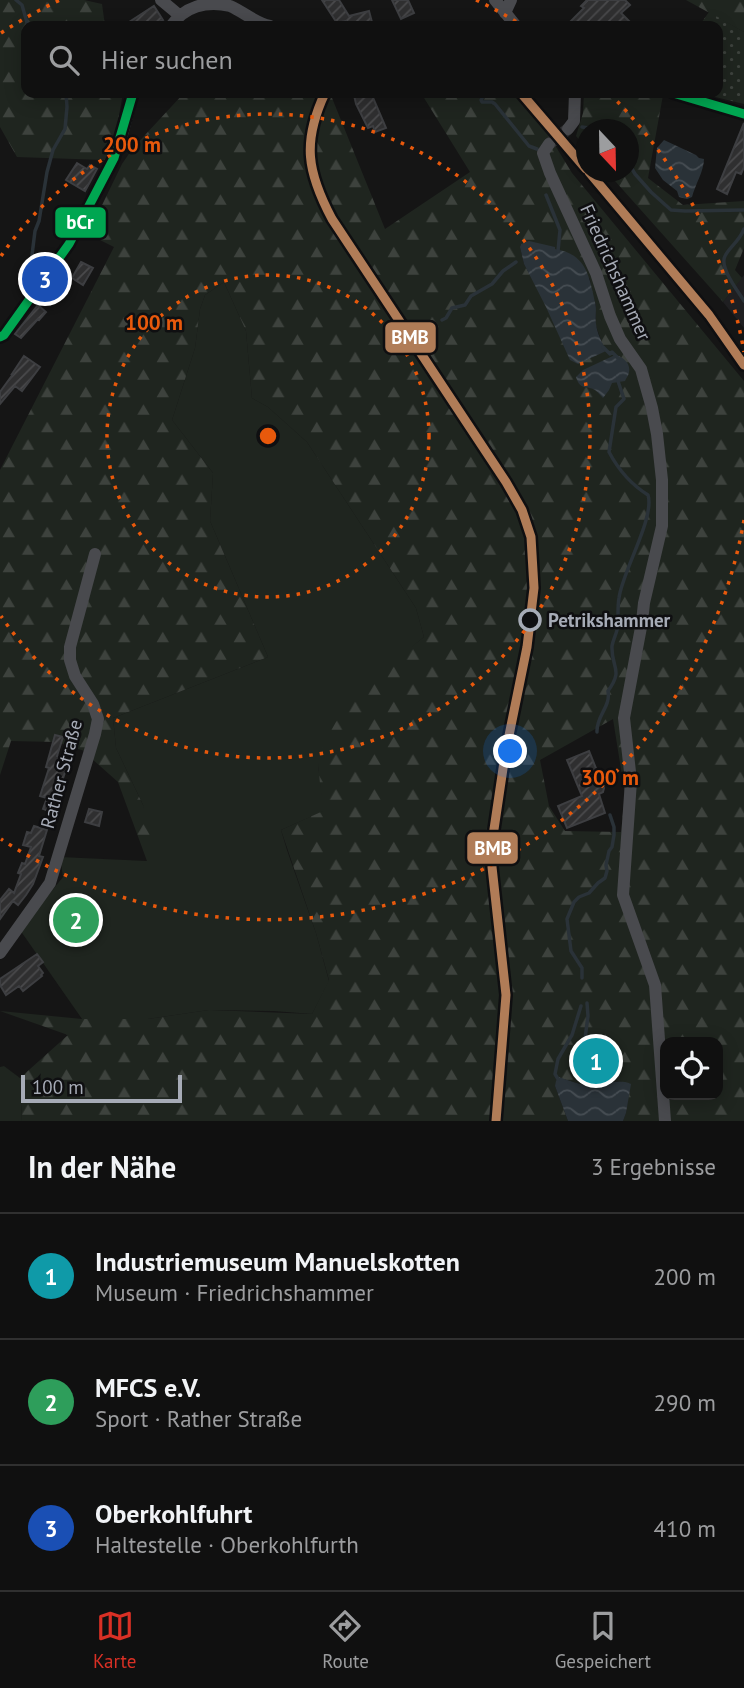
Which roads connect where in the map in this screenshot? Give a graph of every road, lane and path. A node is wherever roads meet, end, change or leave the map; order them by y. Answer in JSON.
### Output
{"nodes":[{"id":1,"x":161,"y":0,"type":"edge"},
{"id":2,"x":495,"y":0,"type":"edge"},
{"id":3,"x":510,"y":0,"type":"edge"},
{"id":4,"x":505,"y":13,"type":"junction"},
{"id":5,"x":179,"y":15,"type":"junction"},
{"id":6,"x":175,"y":21,"type":"edge"},
{"id":7,"x":255,"y":21,"type":"edge"},
{"id":8,"x":512,"y":21,"type":"edge"},
{"id":9,"x":132,"y":98,"type":"edge"},
{"id":10,"x":575,"y":98,"type":"edge"},
{"id":11,"x":690,"y":98,"type":"edge"},
{"id":12,"x":744,"y":114,"type":"edge"},
{"id":13,"x":568,"y":129,"type":"tunnel mouth"},
{"id":14,"x":550,"y":144,"type":"dead end"},
{"id":15,"x":0,"y":338,"type":"edge"},
{"id":16,"x":95,"y":554,"type":"dead end"},
{"id":17,"x":0,"y":953,"type":"edge"},
{"id":18,"x":665,"y":1121,"type":"edge"}],
"edges":[{"from":1,"to":5,"type":"street"},
{"from":2,"to":4,"type":"street"},
{"from":3,"to":4,"type":"street"},
{"from":4,"to":8,"type":"street"},
{"from":5,"to":6,"type":"street"},
{"from":5,"to":7,"type":"street"},
{"from":9,"to":15,"type":"street"},
{"from":10,"to":13,"type":"street"},
{"from":11,"to":12,"type":"street"},
{"from":14,"to":18,"type":"street","name":"Friedrichshammer"},
{"from":16,"to":17,"type":"street","name":"Rather Straße"}]}
